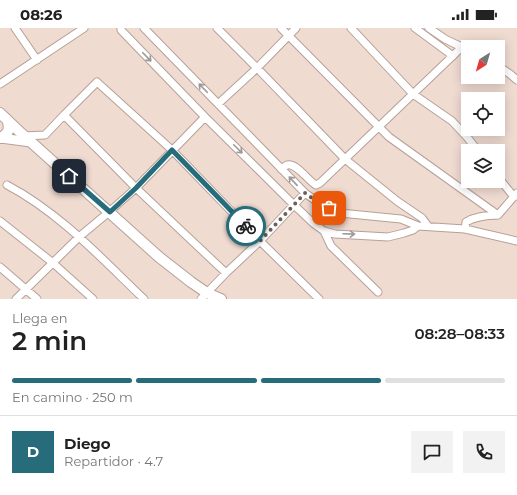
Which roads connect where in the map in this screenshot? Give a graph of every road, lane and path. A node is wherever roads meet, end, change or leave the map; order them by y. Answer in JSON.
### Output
{"nodes":[{"id":1,"x":16,"y":28,"type":"edge"},
{"id":2,"x":144,"y":28,"type":"edge"},
{"id":3,"x":217,"y":28,"type":"edge"},
{"id":4,"x":281,"y":28,"type":"edge"},
{"id":5,"x":296,"y":28,"type":"edge"},
{"id":6,"x":351,"y":28,"type":"edge"},
{"id":7,"x":415,"y":28,"type":"edge"},
{"id":8,"x":429,"y":28,"type":"edge"},
{"id":9,"x":79,"y":29,"type":"edge"},
{"id":10,"x":120,"y":29,"type":"edge"},
{"id":11,"x":288,"y":35,"type":"junction"},
{"id":12,"x":461,"y":46,"type":"edge"},
{"id":13,"x":461,"y":51,"type":"edge"},
{"id":14,"x":453,"y":56,"type":"junction"},
{"id":15,"x":37,"y":60,"type":"junction"},
{"id":16,"x":257,"y":68,"type":"junction"},
{"id":17,"x":505,"y":71,"type":"edge"},
{"id":18,"x":517,"y":80,"type":"edge"},
{"id":19,"x":0,"y":84,"type":"edge"},
{"id":20,"x":413,"y":94,"type":"junction"},
{"id":21,"x":218,"y":104,"type":"junction"},
{"id":22,"x":0,"y":113,"type":"edge"},
{"id":23,"x":64,"y":115,"type":"junction"},
{"id":24,"x":205,"y":117,"type":"junction"},
{"id":25,"x":8,"y":122,"type":"junction"},
{"id":26,"x":378,"y":126,"type":"junction"},
{"id":27,"x":1,"y":138,"type":"edge"},
{"id":28,"x":27,"y":139,"type":"junction"},
{"id":29,"x":472,"y":144,"type":"edge"},
{"id":30,"x":172,"y":150,"type":"junction"},
{"id":31,"x":345,"y":159,"type":"junction"},
{"id":32,"x":282,"y":169,"type":"junction"},
{"id":33,"x":505,"y":184,"type":"edge"},
{"id":34,"x":7,"y":185,"type":"dead end"},
{"id":35,"x":136,"y":188,"type":"junction"},
{"id":36,"x":305,"y":193,"type":"junction"},
{"id":37,"x":515,"y":195,"type":"edge"},
{"id":38,"x":294,"y":205,"type":"junction"},
{"id":39,"x":110,"y":212,"type":"junction"},
{"id":40,"x":498,"y":215,"type":"junction"},
{"id":41,"x":0,"y":221,"type":"edge"},
{"id":42,"x":418,"y":226,"type":"junction"},
{"id":43,"x":428,"y":226,"type":"junction"},
{"id":44,"x":465,"y":229,"type":"junction"},
{"id":45,"x":324,"y":231,"type":"junction"},
{"id":46,"x":79,"y":237,"type":"junction"},
{"id":47,"x":260,"y":241,"type":"junction"},
{"id":48,"x":517,"y":241,"type":"edge"},
{"id":49,"x":53,"y":263,"type":"junction"},
{"id":50,"x":0,"y":267,"type":"edge"},
{"id":51,"x":226,"y":273,"type":"junction"},
{"id":52,"x":26,"y":289,"type":"junction"},
{"id":53,"x":378,"y":292,"type":"dead end"},
{"id":54,"x":204,"y":296,"type":"edge"},
{"id":55,"x":16,"y":299,"type":"edge"},
{"id":56,"x":37,"y":299,"type":"edge"},
{"id":57,"x":93,"y":299,"type":"edge"},
{"id":58,"x":144,"y":299,"type":"edge"},
{"id":59,"x":221,"y":299,"type":"edge"},
{"id":60,"x":319,"y":299,"type":"edge"}],
"edges":[{"from":1,"to":15,"type":"street"},
{"from":21,"to":2,"type":"street","one_way":true},
{"from":3,"to":16,"type":"street"},
{"from":4,"to":11,"type":"street"},
{"from":5,"to":11,"type":"street"},
{"from":6,"to":20,"type":"street"},
{"from":7,"to":14,"type":"street"},
{"from":8,"to":12,"type":"street"},
{"from":9,"to":15,"type":"street"},
{"from":10,"to":24,"type":"street","one_way":true},
{"from":11,"to":16,"type":"street"},
{"from":11,"to":26,"type":"street"},
{"from":13,"to":14,"type":"street"},
{"from":14,"to":20,"type":"street"},
{"from":15,"to":19,"type":"street"},
{"from":16,"to":21,"type":"street"},
{"from":16,"to":31,"type":"street"},
{"from":17,"to":18,"type":"street"},
{"from":20,"to":26,"type":"street"},
{"from":20,"to":29,"type":"street"},
{"from":21,"to":32,"type":"street"},
{"from":22,"to":25,"type":"highway"},
{"from":23,"to":28,"type":"street"},
{"from":23,"to":30,"type":"street"},
{"from":23,"to":35,"type":"street"},
{"from":24,"to":30,"type":"street"},
{"from":24,"to":38,"type":"street","one_way":true},
{"from":25,"to":27,"type":"highway"},
{"from":25,"to":28,"type":"highway"},
{"from":26,"to":31,"type":"street"},
{"from":26,"to":40,"type":"street"},
{"from":27,"to":28,"type":"main road"},
{"from":28,"to":39,"type":"highway"},
{"from":30,"to":35,"type":"street"},
{"from":30,"to":47,"type":"street"},
{"from":31,"to":32,"type":"street"},
{"from":31,"to":43,"type":"street"},
{"from":36,"to":32,"type":"street","one_way":true},
{"from":33,"to":37,"type":"street"},
{"from":34,"to":46,"type":"street"},
{"from":35,"to":39,"type":"street"},
{"from":35,"to":51,"type":"street"},
{"from":36,"to":38,"type":"street"},
{"from":36,"to":42,"type":"street"},
{"from":37,"to":40,"type":"street"},
{"from":38,"to":45,"type":"street"},
{"from":38,"to":47,"type":"street"},
{"from":39,"to":46,"type":"street"},
{"from":39,"to":54,"type":"highway"},
{"from":40,"to":44,"type":"street"},
{"from":41,"to":49,"type":"street"},
{"from":42,"to":43,"type":"street"},
{"from":45,"to":42,"type":"street","one_way":true},
{"from":43,"to":44,"type":"street"},
{"from":44,"to":48,"type":"street"},
{"from":45,"to":53,"type":"street"},
{"from":46,"to":49,"type":"street"},
{"from":46,"to":58,"type":"street"},
{"from":47,"to":51,"type":"street"},
{"from":47,"to":60,"type":"street"},
{"from":49,"to":52,"type":"street"},
{"from":49,"to":57,"type":"street"},
{"from":50,"to":52,"type":"street"},
{"from":51,"to":54,"type":"street"},
{"from":52,"to":55,"type":"street"},
{"from":52,"to":56,"type":"street"},
{"from":54,"to":59,"type":"highway"}]}
